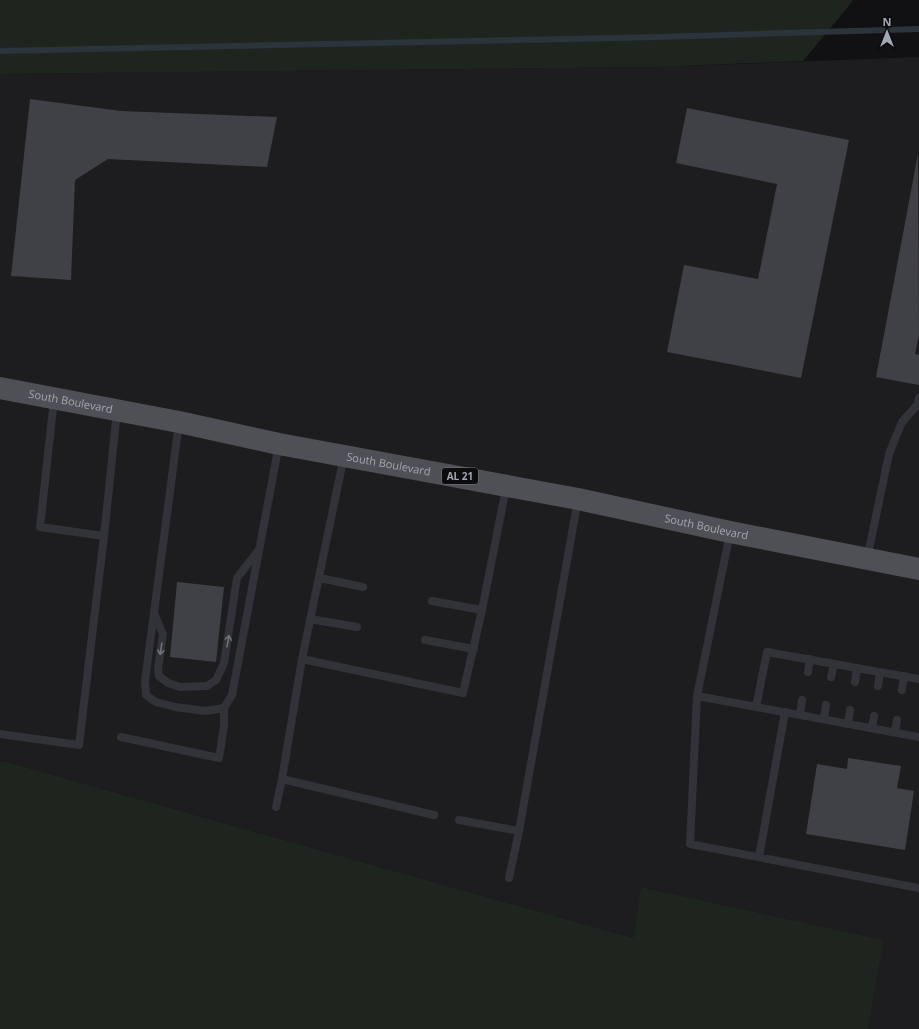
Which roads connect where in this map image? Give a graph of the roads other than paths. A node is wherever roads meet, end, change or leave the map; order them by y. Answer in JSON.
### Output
{"nodes":[{"id":1,"x":0,"y":388,"type":"edge"},
{"id":2,"x":54,"y":398,"type":"junction"},
{"id":3,"x":919,"y":398,"type":"edge"},
{"id":4,"x":117,"y":410,"type":"junction"},
{"id":5,"x":179,"y":422,"type":"junction"},
{"id":6,"x":279,"y":444,"type":"junction"},
{"id":7,"x":344,"y":456,"type":"junction"},
{"id":8,"x":507,"y":485,"type":"junction"},
{"id":9,"x":578,"y":499,"type":"junction"},
{"id":10,"x":730,"y":532,"type":"junction"},
{"id":11,"x":104,"y":536,"type":"junction"},
{"id":12,"x":260,"y":548,"type":"junction"},
{"id":13,"x":867,"y":559,"type":"junction"},
{"id":14,"x":919,"y":569,"type":"edge"},
{"id":15,"x":320,"y":578,"type":"junction"},
{"id":16,"x":363,"y":586,"type":"dead end"},
{"id":17,"x":432,"y":600,"type":"dead end"},
{"id":18,"x":482,"y":610,"type":"junction"},
{"id":19,"x":154,"y":612,"type":"junction"},
{"id":20,"x":310,"y":619,"type":"junction"},
{"id":21,"x":357,"y":626,"type":"dead end"},
{"id":22,"x":425,"y":640,"type":"dead end"},
{"id":23,"x":474,"y":649,"type":"junction"},
{"id":24,"x":302,"y":659,"type":"junction"},
{"id":25,"x":810,"y":659,"type":"junction"},
{"id":26,"x":834,"y":664,"type":"junction"},
{"id":27,"x":857,"y":668,"type":"junction"},
{"id":28,"x":808,"y":672,"type":"dead end"},
{"id":29,"x":880,"y":672,"type":"junction"},
{"id":30,"x":904,"y":676,"type":"junction"},
{"id":31,"x":831,"y":677,"type":"dead end"},
{"id":32,"x":919,"y":679,"type":"edge"},
{"id":33,"x":855,"y":682,"type":"dead end"},
{"id":34,"x":878,"y":686,"type":"dead end"},
{"id":35,"x":902,"y":690,"type":"dead end"},
{"id":36,"x":697,"y":696,"type":"junction"},
{"id":37,"x":802,"y":700,"type":"dead end"},
{"id":38,"x":826,"y":705,"type":"dead end"},
{"id":39,"x":756,"y":707,"type":"junction"},
{"id":40,"x":224,"y":708,"type":"junction"},
{"id":41,"x":850,"y":710,"type":"dead end"},
{"id":42,"x":785,"y":712,"type":"junction"},
{"id":43,"x":800,"y":715,"type":"junction"},
{"id":44,"x":874,"y":716,"type":"dead end"},
{"id":45,"x":824,"y":719,"type":"junction"},
{"id":46,"x":897,"y":720,"type":"dead end"},
{"id":47,"x":848,"y":724,"type":"junction"},
{"id":48,"x":872,"y":728,"type":"junction"},
{"id":49,"x":895,"y":732,"type":"junction"},
{"id":50,"x":0,"y":734,"type":"edge"},
{"id":51,"x":919,"y":736,"type":"edge"},
{"id":52,"x":121,"y":737,"type":"dead end"},
{"id":53,"x":282,"y":779,"type":"junction"},
{"id":54,"x":276,"y":807,"type":"dead end"},
{"id":55,"x":434,"y":815,"type":"dead end"},
{"id":56,"x":459,"y":820,"type":"dead end"},
{"id":57,"x":519,"y":831,"type":"junction"},
{"id":58,"x":759,"y":857,"type":"junction"},
{"id":59,"x":509,"y":878,"type":"dead end"},
{"id":60,"x":919,"y":888,"type":"edge"}],
"edges":[{"from":1,"to":2,"type":"main road","name":"South Boulevard","number":"AL 21"},
{"from":2,"to":4,"type":"main road","name":"South Boulevard","number":"AL 21"},
{"from":2,"to":11,"type":"lane"},
{"from":3,"to":13,"type":"lane"},
{"from":4,"to":5,"type":"main road","name":"South Boulevard","number":"AL 21"},
{"from":4,"to":11,"type":"lane"},
{"from":5,"to":6,"type":"main road","name":"South Boulevard","number":"AL 21"},
{"from":5,"to":19,"type":"lane"},
{"from":6,"to":7,"type":"main road","name":"South Boulevard","number":"AL 21"},
{"from":6,"to":12,"type":"lane"},
{"from":7,"to":8,"type":"main road","name":"South Boulevard","number":"AL 21"},
{"from":7,"to":15,"type":"lane"},
{"from":8,"to":9,"type":"main road","name":"South Boulevard","number":"AL 21"},
{"from":8,"to":18,"type":"lane"},
{"from":9,"to":10,"type":"main road","name":"South Boulevard","number":"AL 21"},
{"from":9,"to":57,"type":"lane"},
{"from":10,"to":13,"type":"main road","name":"South Boulevard","number":"AL 21"},
{"from":10,"to":36,"type":"lane"},
{"from":11,"to":50,"type":"lane"},
{"from":19,"to":12,"type":"lane","one_way":true},
{"from":12,"to":40,"type":"lane"},
{"from":13,"to":14,"type":"main road","name":"South Boulevard","number":"AL 21"},
{"from":15,"to":16,"type":"lane"},
{"from":15,"to":20,"type":"lane"},
{"from":17,"to":18,"type":"lane"},
{"from":18,"to":23,"type":"lane"},
{"from":19,"to":40,"type":"lane"},
{"from":20,"to":21,"type":"lane"},
{"from":20,"to":24,"type":"lane"},
{"from":22,"to":23,"type":"lane"},
{"from":23,"to":24,"type":"lane"},
{"from":24,"to":53,"type":"lane"},
{"from":25,"to":26,"type":"lane"},
{"from":25,"to":28,"type":"lane"},
{"from":25,"to":39,"type":"lane"},
{"from":26,"to":27,"type":"lane"},
{"from":26,"to":31,"type":"lane"},
{"from":27,"to":29,"type":"lane"},
{"from":27,"to":33,"type":"lane"},
{"from":29,"to":30,"type":"lane"},
{"from":29,"to":34,"type":"lane"},
{"from":30,"to":32,"type":"lane"},
{"from":30,"to":35,"type":"lane"},
{"from":36,"to":39,"type":"lane"},
{"from":36,"to":58,"type":"lane"},
{"from":37,"to":43,"type":"lane"},
{"from":38,"to":45,"type":"lane"},
{"from":39,"to":42,"type":"lane"},
{"from":40,"to":52,"type":"lane"},
{"from":41,"to":47,"type":"lane"},
{"from":42,"to":43,"type":"lane"},
{"from":42,"to":58,"type":"lane"},
{"from":43,"to":45,"type":"lane"},
{"from":44,"to":48,"type":"lane"},
{"from":45,"to":47,"type":"lane"},
{"from":46,"to":49,"type":"lane"},
{"from":47,"to":48,"type":"lane"},
{"from":48,"to":49,"type":"lane"},
{"from":49,"to":51,"type":"lane"},
{"from":53,"to":54,"type":"lane"},
{"from":53,"to":55,"type":"lane"},
{"from":56,"to":57,"type":"lane"},
{"from":57,"to":59,"type":"lane"},
{"from":58,"to":60,"type":"lane"}]}
